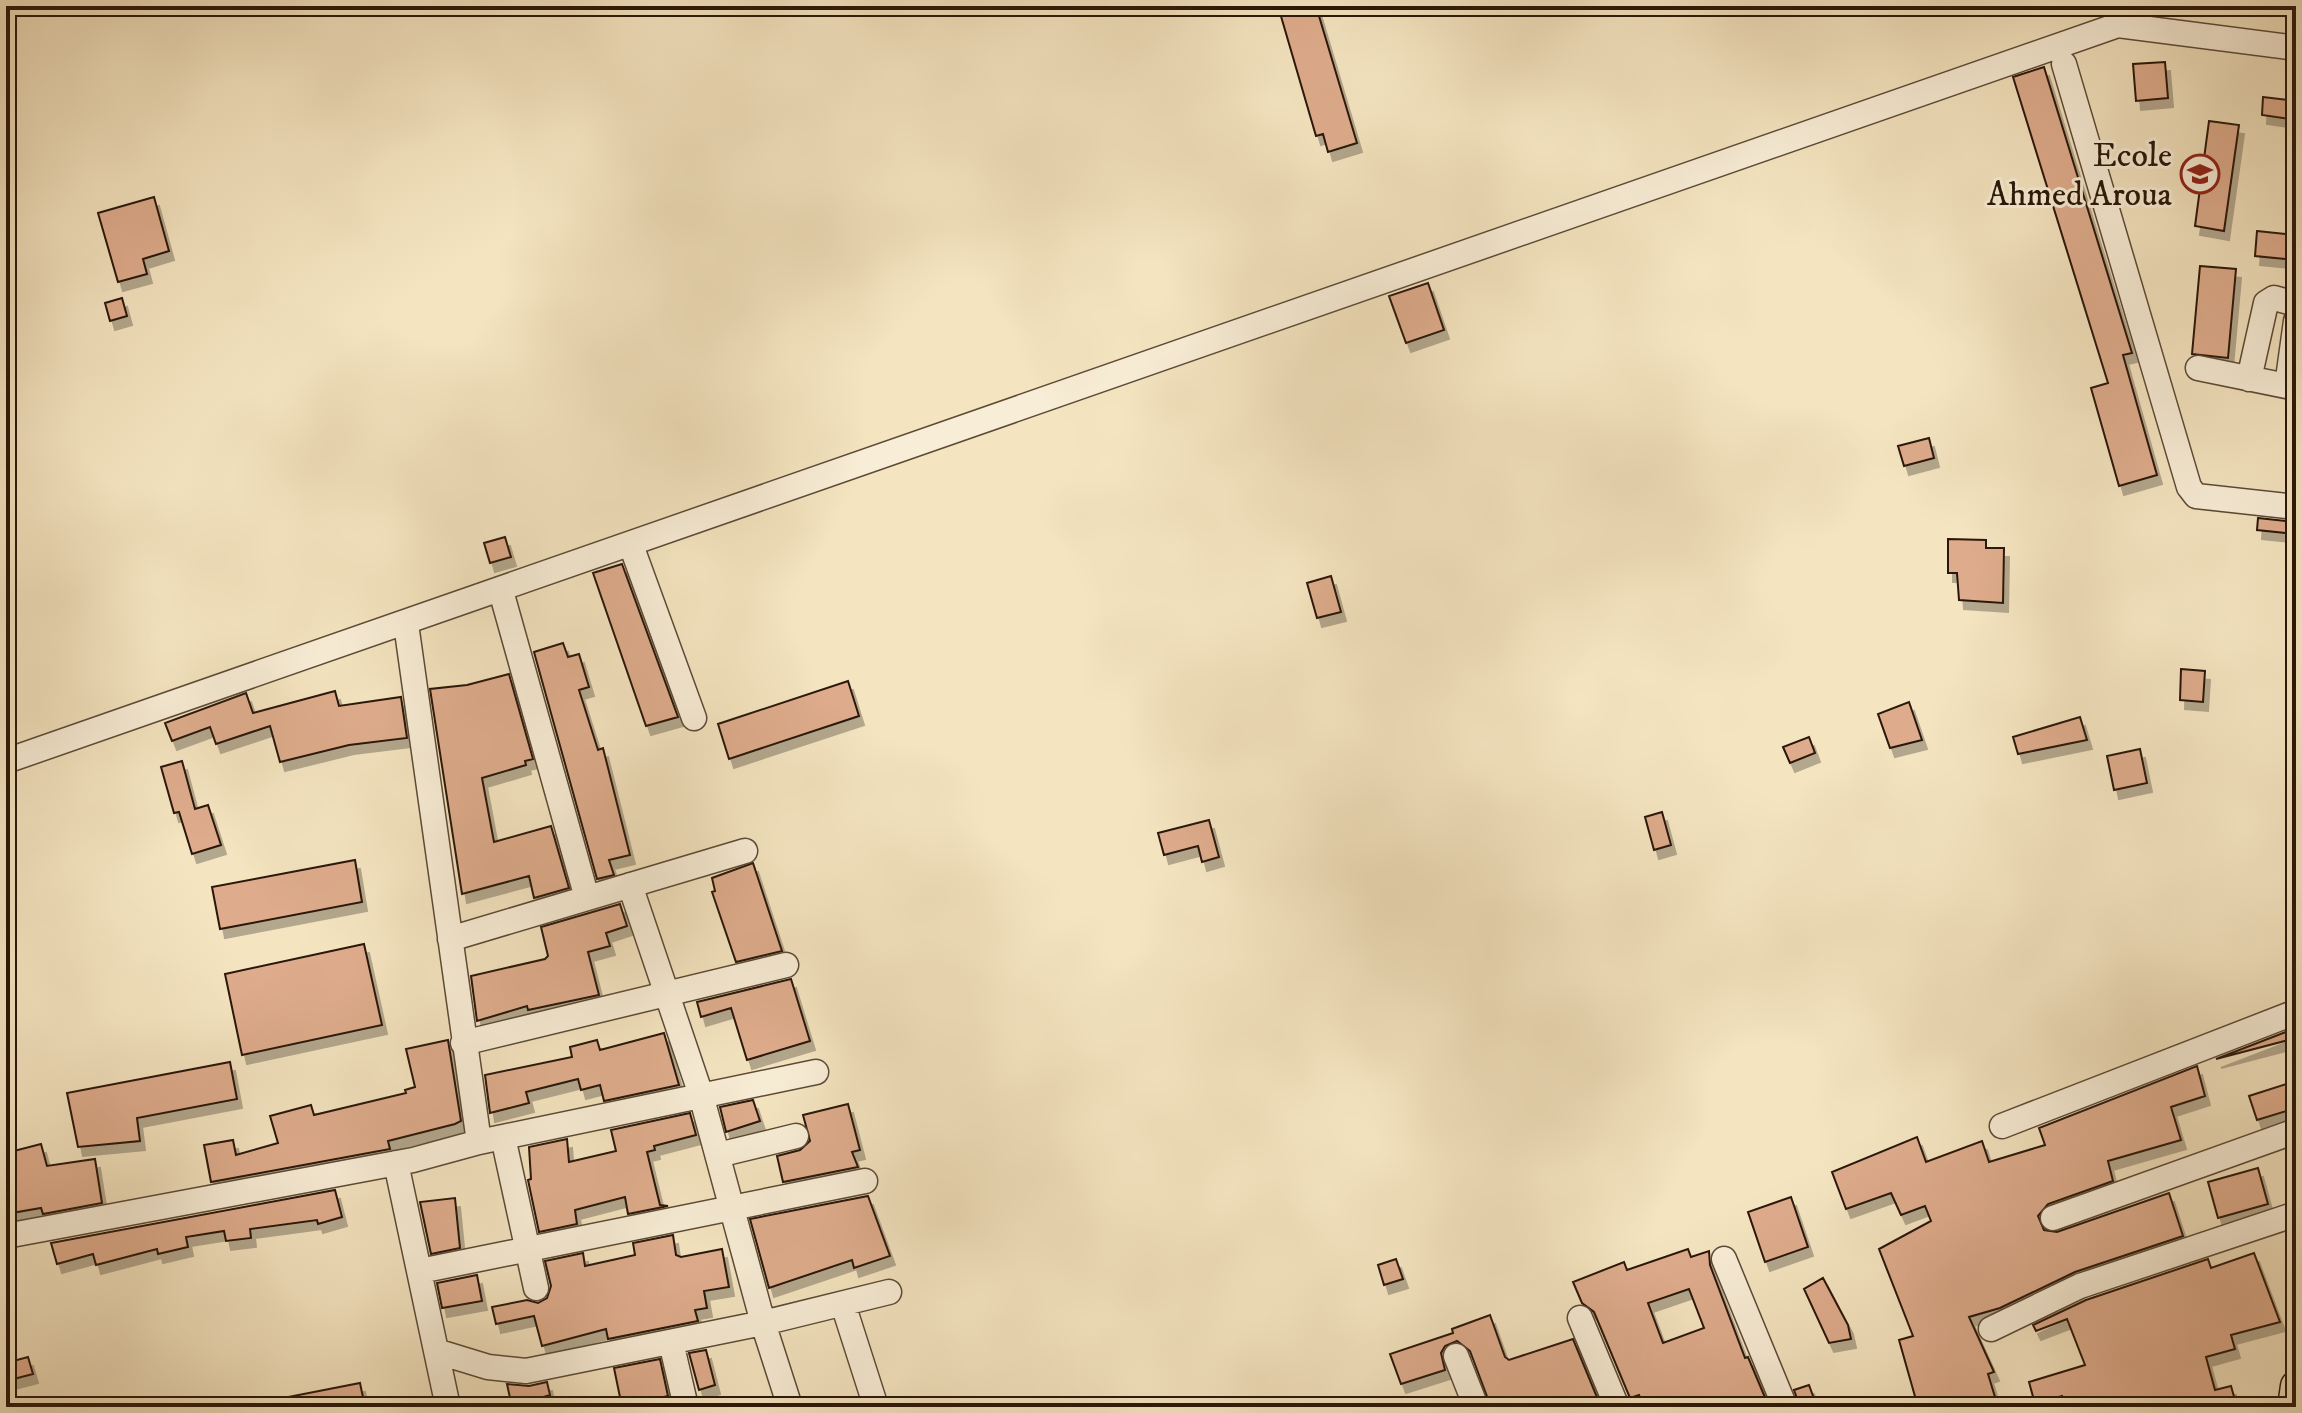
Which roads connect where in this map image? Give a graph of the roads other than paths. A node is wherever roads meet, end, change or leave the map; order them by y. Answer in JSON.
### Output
{"nodes":[{"id":1,"x":2116,"y":16,"type":"edge"},
{"id":2,"x":2296,"y":48,"type":"edge"},
{"id":3,"x":2064,"y":64,"type":"dead end"},
{"id":4,"x":2296,"y":304,"type":"edge"},
{"id":5,"x":2296,"y":321,"type":"edge"},
{"id":6,"x":2198,"y":368,"type":"dead end"},
{"id":7,"x":2249,"y":379,"type":"junction"},
{"id":8,"x":2291,"y":387,"type":"edge"},
{"id":9,"x":2296,"y":507,"type":"edge"},
{"id":10,"x":631,"y":545,"type":"junction"},
{"id":11,"x":501,"y":591,"type":"junction"},
{"id":12,"x":406,"y":624,"type":"junction"},
{"id":13,"x":694,"y":718,"type":"dead end"},
{"id":14,"x":6,"y":761,"type":"edge"},
{"id":15,"x":745,"y":851,"type":"dead end"},
{"id":16,"x":630,"y":885,"type":"junction"},
{"id":17,"x":587,"y":898,"type":"junction"},
{"id":18,"x":450,"y":939,"type":"junction"},
{"id":19,"x":786,"y":965,"type":"dead end"},
{"id":20,"x":670,"y":996,"type":"junction"},
{"id":21,"x":2296,"y":1012,"type":"edge"},
{"id":22,"x":463,"y":1043,"type":"junction"},
{"id":23,"x":816,"y":1072,"type":"dead end"},
{"id":24,"x":701,"y":1095,"type":"junction"},
{"id":25,"x":2002,"y":1126,"type":"dead end"},
{"id":26,"x":2296,"y":1131,"type":"edge"},
{"id":27,"x":796,"y":1136,"type":"dead end"},
{"id":28,"x":503,"y":1137,"type":"junction"},
{"id":29,"x":479,"y":1142,"type":"junction"},
{"id":30,"x":718,"y":1155,"type":"junction"},
{"id":31,"x":396,"y":1163,"type":"junction"},
{"id":32,"x":865,"y":1181,"type":"dead end"},
{"id":33,"x":732,"y":1207,"type":"junction"},
{"id":34,"x":2296,"y":1214,"type":"edge"},
{"id":35,"x":2053,"y":1218,"type":"dead end"},
{"id":36,"x":6,"y":1236,"type":"edge"},
{"id":37,"x":527,"y":1249,"type":"junction"},
{"id":38,"x":1724,"y":1259,"type":"dead end"},
{"id":39,"x":420,"y":1271,"type":"junction"},
{"id":40,"x":536,"y":1288,"type":"dead end"},
{"id":41,"x":889,"y":1292,"type":"dead end"},
{"id":42,"x":843,"y":1304,"type":"junction"},
{"id":43,"x":1580,"y":1318,"type":"dead end"},
{"id":44,"x":763,"y":1323,"type":"junction"},
{"id":45,"x":1991,"y":1329,"type":"dead end"},
{"id":46,"x":671,"y":1342,"type":"junction"},
{"id":47,"x":439,"y":1352,"type":"junction"},
{"id":48,"x":1456,"y":1356,"type":"dead end"},
{"id":49,"x":2296,"y":1386,"type":"edge"},
{"id":50,"x":448,"y":1407,"type":"edge"},
{"id":51,"x":686,"y":1407,"type":"edge"},
{"id":52,"x":790,"y":1407,"type":"edge"},
{"id":53,"x":876,"y":1407,"type":"edge"},
{"id":54,"x":1476,"y":1407,"type":"edge"},
{"id":55,"x":1617,"y":1407,"type":"edge"},
{"id":56,"x":1785,"y":1407,"type":"edge"},
{"id":57,"x":2293,"y":1407,"type":"edge"}],
"edges":[{"from":1,"to":2,"type":"street"},
{"from":1,"to":10,"type":"street"},
{"from":3,"to":9,"type":"street"},
{"from":4,"to":7,"type":"street"},
{"from":5,"to":8,"type":"street"},
{"from":6,"to":7,"type":"street"},
{"from":7,"to":8,"type":"street"},
{"from":10,"to":11,"type":"street"},
{"from":10,"to":13,"type":"street"},
{"from":11,"to":12,"type":"street"},
{"from":11,"to":17,"type":"street"},
{"from":12,"to":14,"type":"street"},
{"from":12,"to":18,"type":"street"},
{"from":15,"to":16,"type":"street"},
{"from":16,"to":17,"type":"street"},
{"from":16,"to":20,"type":"street"},
{"from":17,"to":18,"type":"street"},
{"from":18,"to":22,"type":"street"},
{"from":19,"to":20,"type":"street"},
{"from":20,"to":22,"type":"street"},
{"from":20,"to":24,"type":"street"},
{"from":21,"to":25,"type":"street"},
{"from":22,"to":29,"type":"street"},
{"from":23,"to":24,"type":"street"},
{"from":24,"to":28,"type":"street"},
{"from":24,"to":30,"type":"street"},
{"from":26,"to":35,"type":"street"},
{"from":27,"to":30,"type":"street"},
{"from":28,"to":29,"type":"street"},
{"from":28,"to":37,"type":"street"},
{"from":29,"to":31,"type":"street"},
{"from":30,"to":33,"type":"street"},
{"from":31,"to":36,"type":"street"},
{"from":31,"to":39,"type":"street"},
{"from":32,"to":33,"type":"street"},
{"from":33,"to":37,"type":"street"},
{"from":33,"to":44,"type":"street"},
{"from":34,"to":45,"type":"street"},
{"from":37,"to":39,"type":"street"},
{"from":37,"to":40,"type":"street"},
{"from":38,"to":56,"type":"street"},
{"from":39,"to":47,"type":"street"},
{"from":41,"to":42,"type":"street"},
{"from":42,"to":44,"type":"street"},
{"from":42,"to":53,"type":"street"},
{"from":43,"to":55,"type":"street"},
{"from":44,"to":46,"type":"street"},
{"from":44,"to":52,"type":"street"},
{"from":46,"to":47,"type":"street"},
{"from":46,"to":51,"type":"street"},
{"from":47,"to":50,"type":"street"},
{"from":48,"to":54,"type":"street"},
{"from":49,"to":57,"type":"main road"}]}
